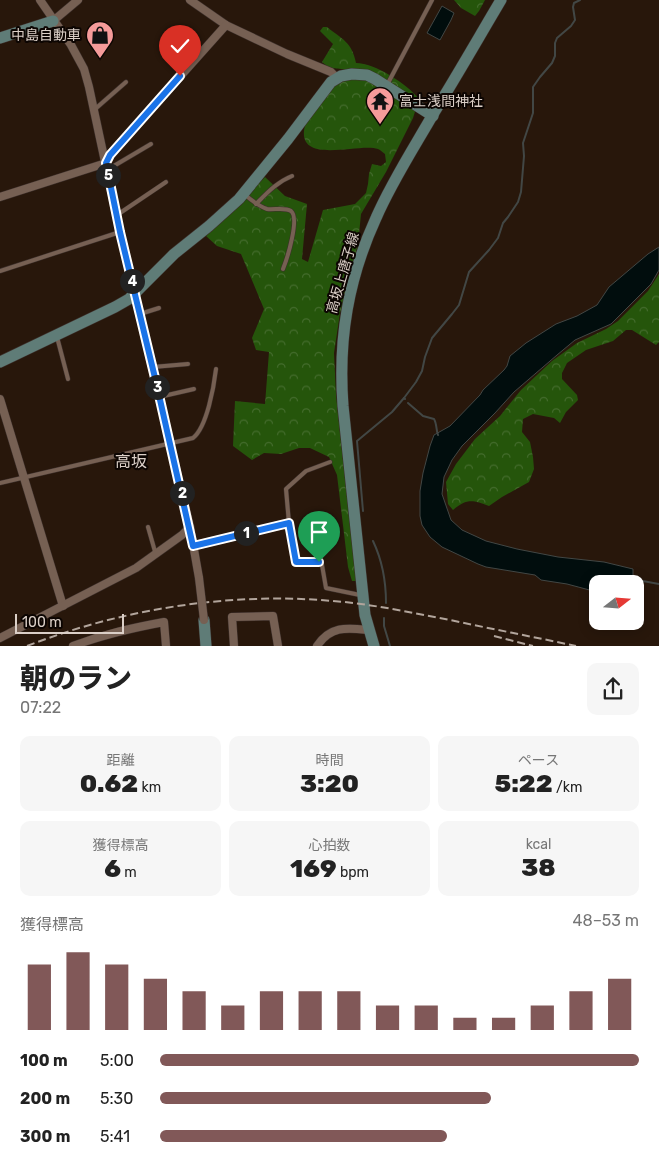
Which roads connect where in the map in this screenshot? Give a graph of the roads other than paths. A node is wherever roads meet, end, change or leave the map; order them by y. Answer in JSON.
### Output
{"nodes":[{"id":1,"x":40,"y":0,"type":"edge"},
{"id":2,"x":78,"y":0,"type":"edge"},
{"id":3,"x":190,"y":0,"type":"edge"},
{"id":4,"x":432,"y":0,"type":"edge"},
{"id":5,"x":501,"y":0,"type":"edge"},
{"id":6,"x":54,"y":21,"type":"junction"},
{"id":7,"x":226,"y":25,"type":"junction"},
{"id":8,"x":0,"y":38,"type":"edge"},
{"id":9,"x":337,"y":78,"type":"junction"},
{"id":10,"x":126,"y":82,"type":"dead end"},
{"id":11,"x":386,"y":87,"type":"junction"},
{"id":12,"x":94,"y":110,"type":"junction"},
{"id":13,"x":433,"y":116,"type":"junction"},
{"id":14,"x":151,"y":144,"type":"dead end"},
{"id":15,"x":106,"y":166,"type":"junction"},
{"id":16,"x":292,"y":176,"type":"dead end"},
{"id":17,"x":166,"y":182,"type":"dead end"},
{"id":18,"x":244,"y":194,"type":"junction"},
{"id":19,"x":0,"y":197,"type":"edge"},
{"id":20,"x":256,"y":204,"type":"junction"},
{"id":21,"x":117,"y":215,"type":"junction"},
{"id":22,"x":120,"y":232,"type":"junction"},
{"id":23,"x":283,"y":269,"type":"dead end"},
{"id":24,"x":0,"y":271,"type":"edge"},
{"id":25,"x":134,"y":292,"type":"junction"},
{"id":26,"x":159,"y":308,"type":"dead end"},
{"id":27,"x":140,"y":314,"type":"junction"},
{"id":28,"x":57,"y":335,"type":"junction"},
{"id":29,"x":0,"y":362,"type":"edge"},
{"id":30,"x":188,"y":364,"type":"dead end"},
{"id":31,"x":152,"y":367,"type":"junction"},
{"id":32,"x":216,"y":368,"type":"dead end"},
{"id":33,"x":68,"y":379,"type":"dead end"},
{"id":34,"x":194,"y":389,"type":"dead end"},
{"id":35,"x":159,"y":397,"type":"junction"},
{"id":36,"x":0,"y":399,"type":"edge"},
{"id":37,"x":170,"y":444,"type":"junction"},
{"id":38,"x":330,"y":462,"type":"dead end"},
{"id":39,"x":24,"y":478,"type":"junction"},
{"id":40,"x":0,"y":483,"type":"edge"},
{"id":41,"x":289,"y":523,"type":"junction"},
{"id":42,"x":148,"y":527,"type":"dead end"},
{"id":43,"x":190,"y":527,"type":"junction"},
{"id":44,"x":193,"y":546,"type":"junction"},
{"id":45,"x":156,"y":555,"type":"junction"},
{"id":46,"x":362,"y":595,"type":"junction"},
{"id":47,"x":63,"y":606,"type":"junction"},
{"id":48,"x":204,"y":620,"type":"joint"},
{"id":49,"x":370,"y":630,"type":"junction"},
{"id":50,"x":0,"y":638,"type":"edge"},
{"id":51,"x":73,"y":646,"type":"edge"},
{"id":52,"x":166,"y":646,"type":"edge"},
{"id":53,"x":206,"y":646,"type":"edge"},
{"id":54,"x":234,"y":646,"type":"edge"},
{"id":55,"x":278,"y":646,"type":"edge"},
{"id":56,"x":317,"y":646,"type":"edge"},
{"id":57,"x":374,"y":646,"type":"edge"}],
"edges":[{"from":1,"to":6,"type":"street"},
{"from":2,"to":6,"type":"street"},
{"from":3,"to":7,"type":"street"},
{"from":4,"to":11,"type":"lane"},
{"from":5,"to":13,"type":"main road","name":"高坂上唐子線"},
{"from":6,"to":8,"type":"main road"},
{"from":6,"to":12,"type":"street"},
{"from":7,"to":9,"type":"street"},
{"from":7,"to":15,"type":"street"},
{"from":9,"to":11,"type":"main road"},
{"from":9,"to":18,"type":"main road"},
{"from":10,"to":12,"type":"lane"},
{"from":11,"to":13,"type":"main road"},
{"from":12,"to":15,"type":"street"},
{"from":13,"to":46,"type":"main road","name":"高坂上唐子線"},
{"from":14,"to":15,"type":"lane"},
{"from":15,"to":19,"type":"street"},
{"from":15,"to":21,"type":"street"},
{"from":16,"to":20,"type":"lane"},
{"from":17,"to":21,"type":"lane"},
{"from":18,"to":20,"type":"lane"},
{"from":18,"to":25,"type":"main road"},
{"from":20,"to":23,"type":"lane"},
{"from":21,"to":22,"type":"street"},
{"from":22,"to":24,"type":"lane"},
{"from":22,"to":25,"type":"street"},
{"from":25,"to":27,"type":"street"},
{"from":25,"to":28,"type":"main road"},
{"from":26,"to":27,"type":"lane"},
{"from":27,"to":31,"type":"street"},
{"from":28,"to":29,"type":"main road"},
{"from":28,"to":33,"type":"lane"},
{"from":30,"to":31,"type":"lane"},
{"from":31,"to":35,"type":"street"},
{"from":32,"to":37,"type":"lane"},
{"from":34,"to":35,"type":"lane"},
{"from":35,"to":37,"type":"street"},
{"from":36,"to":39,"type":"street"},
{"from":37,"to":39,"type":"lane"},
{"from":37,"to":43,"type":"street"},
{"from":38,"to":41,"type":"lane"},
{"from":39,"to":40,"type":"lane"},
{"from":39,"to":47,"type":"street"},
{"from":41,"to":44,"type":"street"},
{"from":41,"to":46,"type":"lane"},
{"from":42,"to":45,"type":"lane"},
{"from":43,"to":44,"type":"street"},
{"from":43,"to":45,"type":"street"},
{"from":44,"to":48,"type":"street","bridge":true},
{"from":45,"to":47,"type":"street"},
{"from":46,"to":49,"type":"main road","name":"高坂上唐子線"},
{"from":47,"to":50,"type":"street"},
{"from":48,"to":53,"type":"main road"},
{"from":49,"to":56,"type":"street"},
{"from":49,"to":57,"type":"main road","name":"高坂上唐子線"},
{"from":51,"to":52,"type":"street"},
{"from":54,"to":55,"type":"street"}]}
